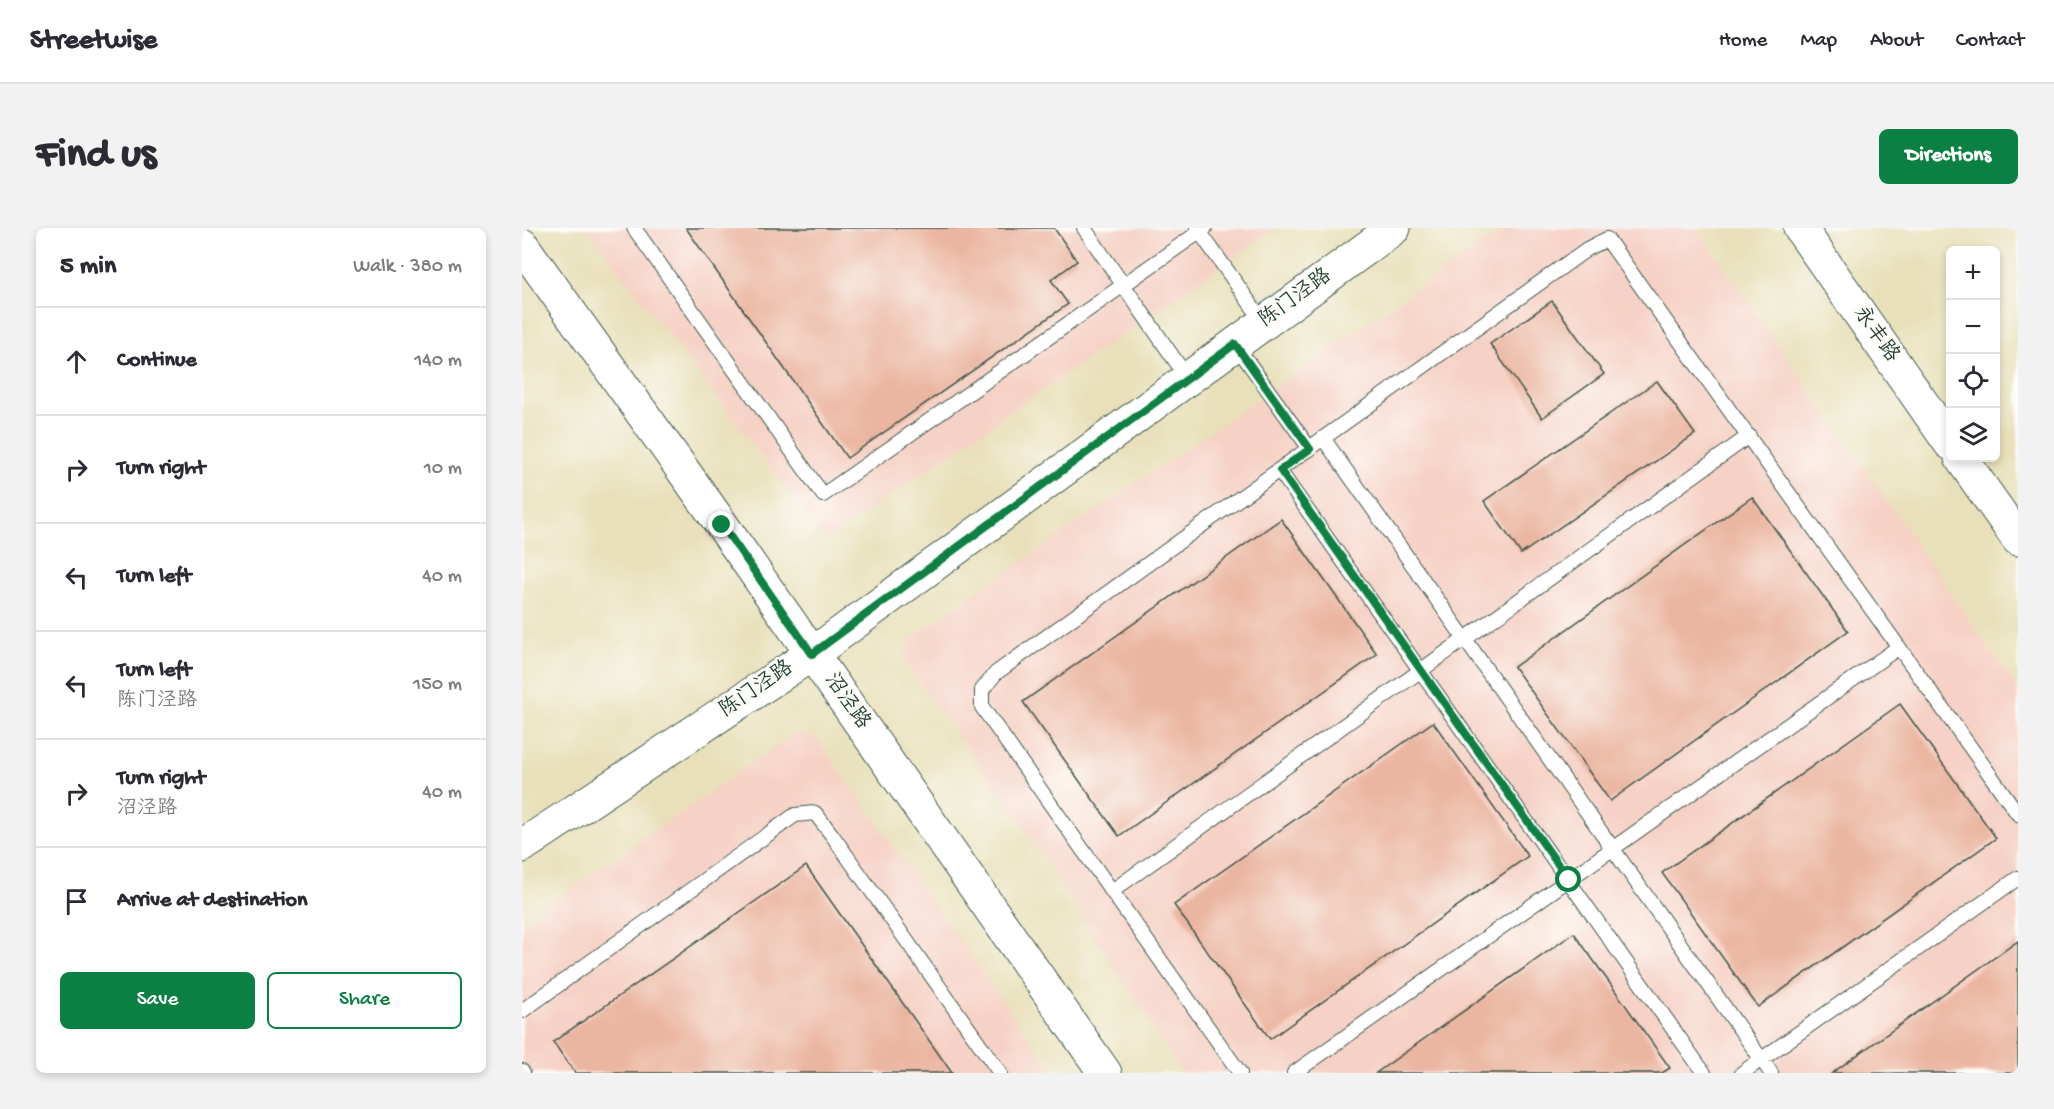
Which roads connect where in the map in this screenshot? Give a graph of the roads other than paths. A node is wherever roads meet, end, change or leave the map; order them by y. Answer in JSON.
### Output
{"nodes":[{"id":1,"x":634,"y":228,"type":"edge"},
{"id":2,"x":1083,"y":228,"type":"edge"},
{"id":3,"x":1394,"y":228,"type":"edge"},
{"id":4,"x":1800,"y":228,"type":"edge"},
{"id":5,"x":1200,"y":229,"type":"edge"},
{"id":6,"x":522,"y":245,"type":"edge"},
{"id":7,"x":1124,"y":285,"type":"junction"},
{"id":8,"x":1264,"y":323,"type":"junction"},
{"id":9,"x":1235,"y":344,"type":"junction"},
{"id":10,"x":1188,"y":379,"type":"junction"},
{"id":11,"x":1749,"y":436,"type":"junction"},
{"id":12,"x":1946,"y":437,"type":"edge"},
{"id":13,"x":1323,"y":438,"type":"junction"},
{"id":14,"x":1310,"y":449,"type":"junction"},
{"id":15,"x":1964,"y":462,"type":"edge"},
{"id":16,"x":1280,"y":470,"type":"junction"},
{"id":17,"x":2018,"y":540,"type":"edge"},
{"id":18,"x":1465,"y":639,"type":"junction"},
{"id":19,"x":1899,"y":647,"type":"junction"},
{"id":20,"x":812,"y":654,"type":"junction"},
{"id":21,"x":1421,"y":670,"type":"junction"},
{"id":22,"x":2018,"y":814,"type":"edge"},
{"id":23,"x":522,"y":846,"type":"edge"},
{"id":24,"x":1613,"y":849,"type":"junction"},
{"id":25,"x":2018,"y":878,"type":"edge"},
{"id":26,"x":1569,"y":880,"type":"junction"},
{"id":27,"x":1112,"y":891,"type":"junction"},
{"id":28,"x":522,"y":1011,"type":"edge"},
{"id":29,"x":1761,"y":1060,"type":"junction"},
{"id":30,"x":1000,"y":1073,"type":"edge"},
{"id":31,"x":1105,"y":1073,"type":"edge"},
{"id":32,"x":1240,"y":1073,"type":"edge"},
{"id":33,"x":1294,"y":1073,"type":"edge"},
{"id":34,"x":1704,"y":1073,"type":"edge"},
{"id":35,"x":1742,"y":1073,"type":"edge"},
{"id":36,"x":1771,"y":1073,"type":"edge"}],
"edges":[{"from":1,"to":7,"type":"lane"},
{"from":2,"to":7,"type":"lane"},
{"from":3,"to":8,"type":"street","name":"陈门泾路"},
{"from":4,"to":12,"type":"street","name":"永丰路"},
{"from":5,"to":7,"type":"lane"},
{"from":5,"to":8,"type":"lane"},
{"from":6,"to":20,"type":"street","name":"沼泾路"},
{"from":7,"to":10,"type":"lane"},
{"from":8,"to":9,"type":"street","name":"陈门泾路"},
{"from":9,"to":10,"type":"street","name":"陈门泾路"},
{"from":9,"to":14,"type":"lane"},
{"from":10,"to":20,"type":"street","name":"陈门泾路"},
{"from":11,"to":13,"type":"lane"},
{"from":11,"to":18,"type":"lane"},
{"from":11,"to":19,"type":"lane"},
{"from":13,"to":14,"type":"lane"},
{"from":13,"to":18,"type":"lane"},
{"from":14,"to":16,"type":"lane"},
{"from":15,"to":17,"type":"street"},
{"from":16,"to":21,"type":"lane"},
{"from":16,"to":27,"type":"lane"},
{"from":18,"to":21,"type":"lane"},
{"from":18,"to":24,"type":"lane"},
{"from":19,"to":22,"type":"lane"},
{"from":19,"to":24,"type":"lane"},
{"from":20,"to":23,"type":"street","name":"陈门泾路"},
{"from":20,"to":31,"type":"street","name":"沼泾路"},
{"from":21,"to":26,"type":"lane"},
{"from":21,"to":27,"type":"lane"},
{"from":24,"to":26,"type":"lane"},
{"from":24,"to":29,"type":"lane"},
{"from":25,"to":29,"type":"lane"},
{"from":26,"to":33,"type":"lane"},
{"from":26,"to":34,"type":"lane"},
{"from":27,"to":32,"type":"lane"},
{"from":28,"to":30,"type":"lane"},
{"from":29,"to":35,"type":"lane"},
{"from":29,"to":36,"type":"lane"}]}
